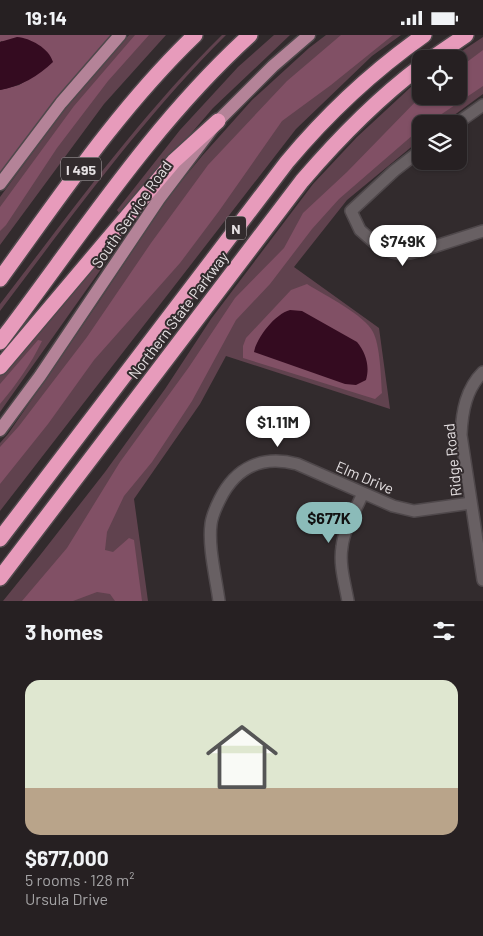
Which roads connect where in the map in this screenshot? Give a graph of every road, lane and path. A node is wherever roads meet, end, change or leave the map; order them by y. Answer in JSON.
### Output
{"nodes":[{"id":1,"x":120,"y":35,"type":"edge"},
{"id":2,"x":182,"y":35,"type":"edge"},
{"id":3,"x":195,"y":35,"type":"edge"},
{"id":4,"x":250,"y":35,"type":"edge"},
{"id":5,"x":309,"y":35,"type":"edge"},
{"id":6,"x":424,"y":35,"type":"edge"},
{"id":7,"x":466,"y":35,"type":"edge"},
{"id":8,"x":444,"y":50,"type":"edge"},
{"id":9,"x":166,"y":62,"type":"junction"},
{"id":10,"x":412,"y":74,"type":"edge"},
{"id":11,"x":483,"y":105,"type":"edge"},
{"id":12,"x":467,"y":116,"type":"edge"},
{"id":13,"x":218,"y":121,"type":"junction"},
{"id":14,"x":412,"y":157,"type":"edge"},
{"id":15,"x":0,"y":184,"type":"edge"},
{"id":16,"x":483,"y":231,"type":"edge"},
{"id":17,"x":0,"y":279,"type":"edge"},
{"id":18,"x":0,"y":342,"type":"edge"},
{"id":19,"x":0,"y":367,"type":"edge"},
{"id":20,"x":483,"y":372,"type":"edge"},
{"id":21,"x":0,"y":429,"type":"edge"},
{"id":22,"x":363,"y":493,"type":"junction"},
{"id":23,"x":471,"y":503,"type":"junction"},
{"id":24,"x":25,"y":507,"type":"junction"},
{"id":25,"x":0,"y":529,"type":"edge"},
{"id":26,"x":0,"y":539,"type":"edge"},
{"id":27,"x":0,"y":578,"type":"edge"},
{"id":28,"x":483,"y":580,"type":"edge"},
{"id":29,"x":219,"y":601,"type":"edge"},
{"id":30,"x":348,"y":601,"type":"edge"}],
"edges":[{"from":1,"to":15,"type":"main road"},
{"from":2,"to":9,"type":"highway"},
{"from":3,"to":9,"type":"highway","number":"I 495"},
{"from":4,"to":18,"type":"highway","number":"I 495"},
{"from":5,"to":13,"type":"main road","name":"South Service Road"},
{"from":6,"to":24,"type":"highway","name":"Northern State Parkway","number":"N"},
{"from":7,"to":8,"type":"highway"},
{"from":9,"to":17,"type":"highway","number":"I 495"},
{"from":10,"to":27,"type":"highway","name":"Northern State Parkway","number":"N"},
{"from":11,"to":12,"type":"street"},
{"from":13,"to":19,"type":"highway"},
{"from":13,"to":21,"type":"main road","name":"South Service Road"},
{"from":14,"to":16,"type":"street"},
{"from":20,"to":23,"type":"street","name":"Ridge Road"},
{"from":22,"to":23,"type":"street","name":"Elm Drive"},
{"from":22,"to":29,"type":"street","name":"Elm Drive"},
{"from":22,"to":30,"type":"street"},
{"from":23,"to":28,"type":"street","name":"Ridge Road"},
{"from":24,"to":25,"type":"highway"},
{"from":24,"to":26,"type":"highway","name":"Northern State Parkway","number":"N"}]}
